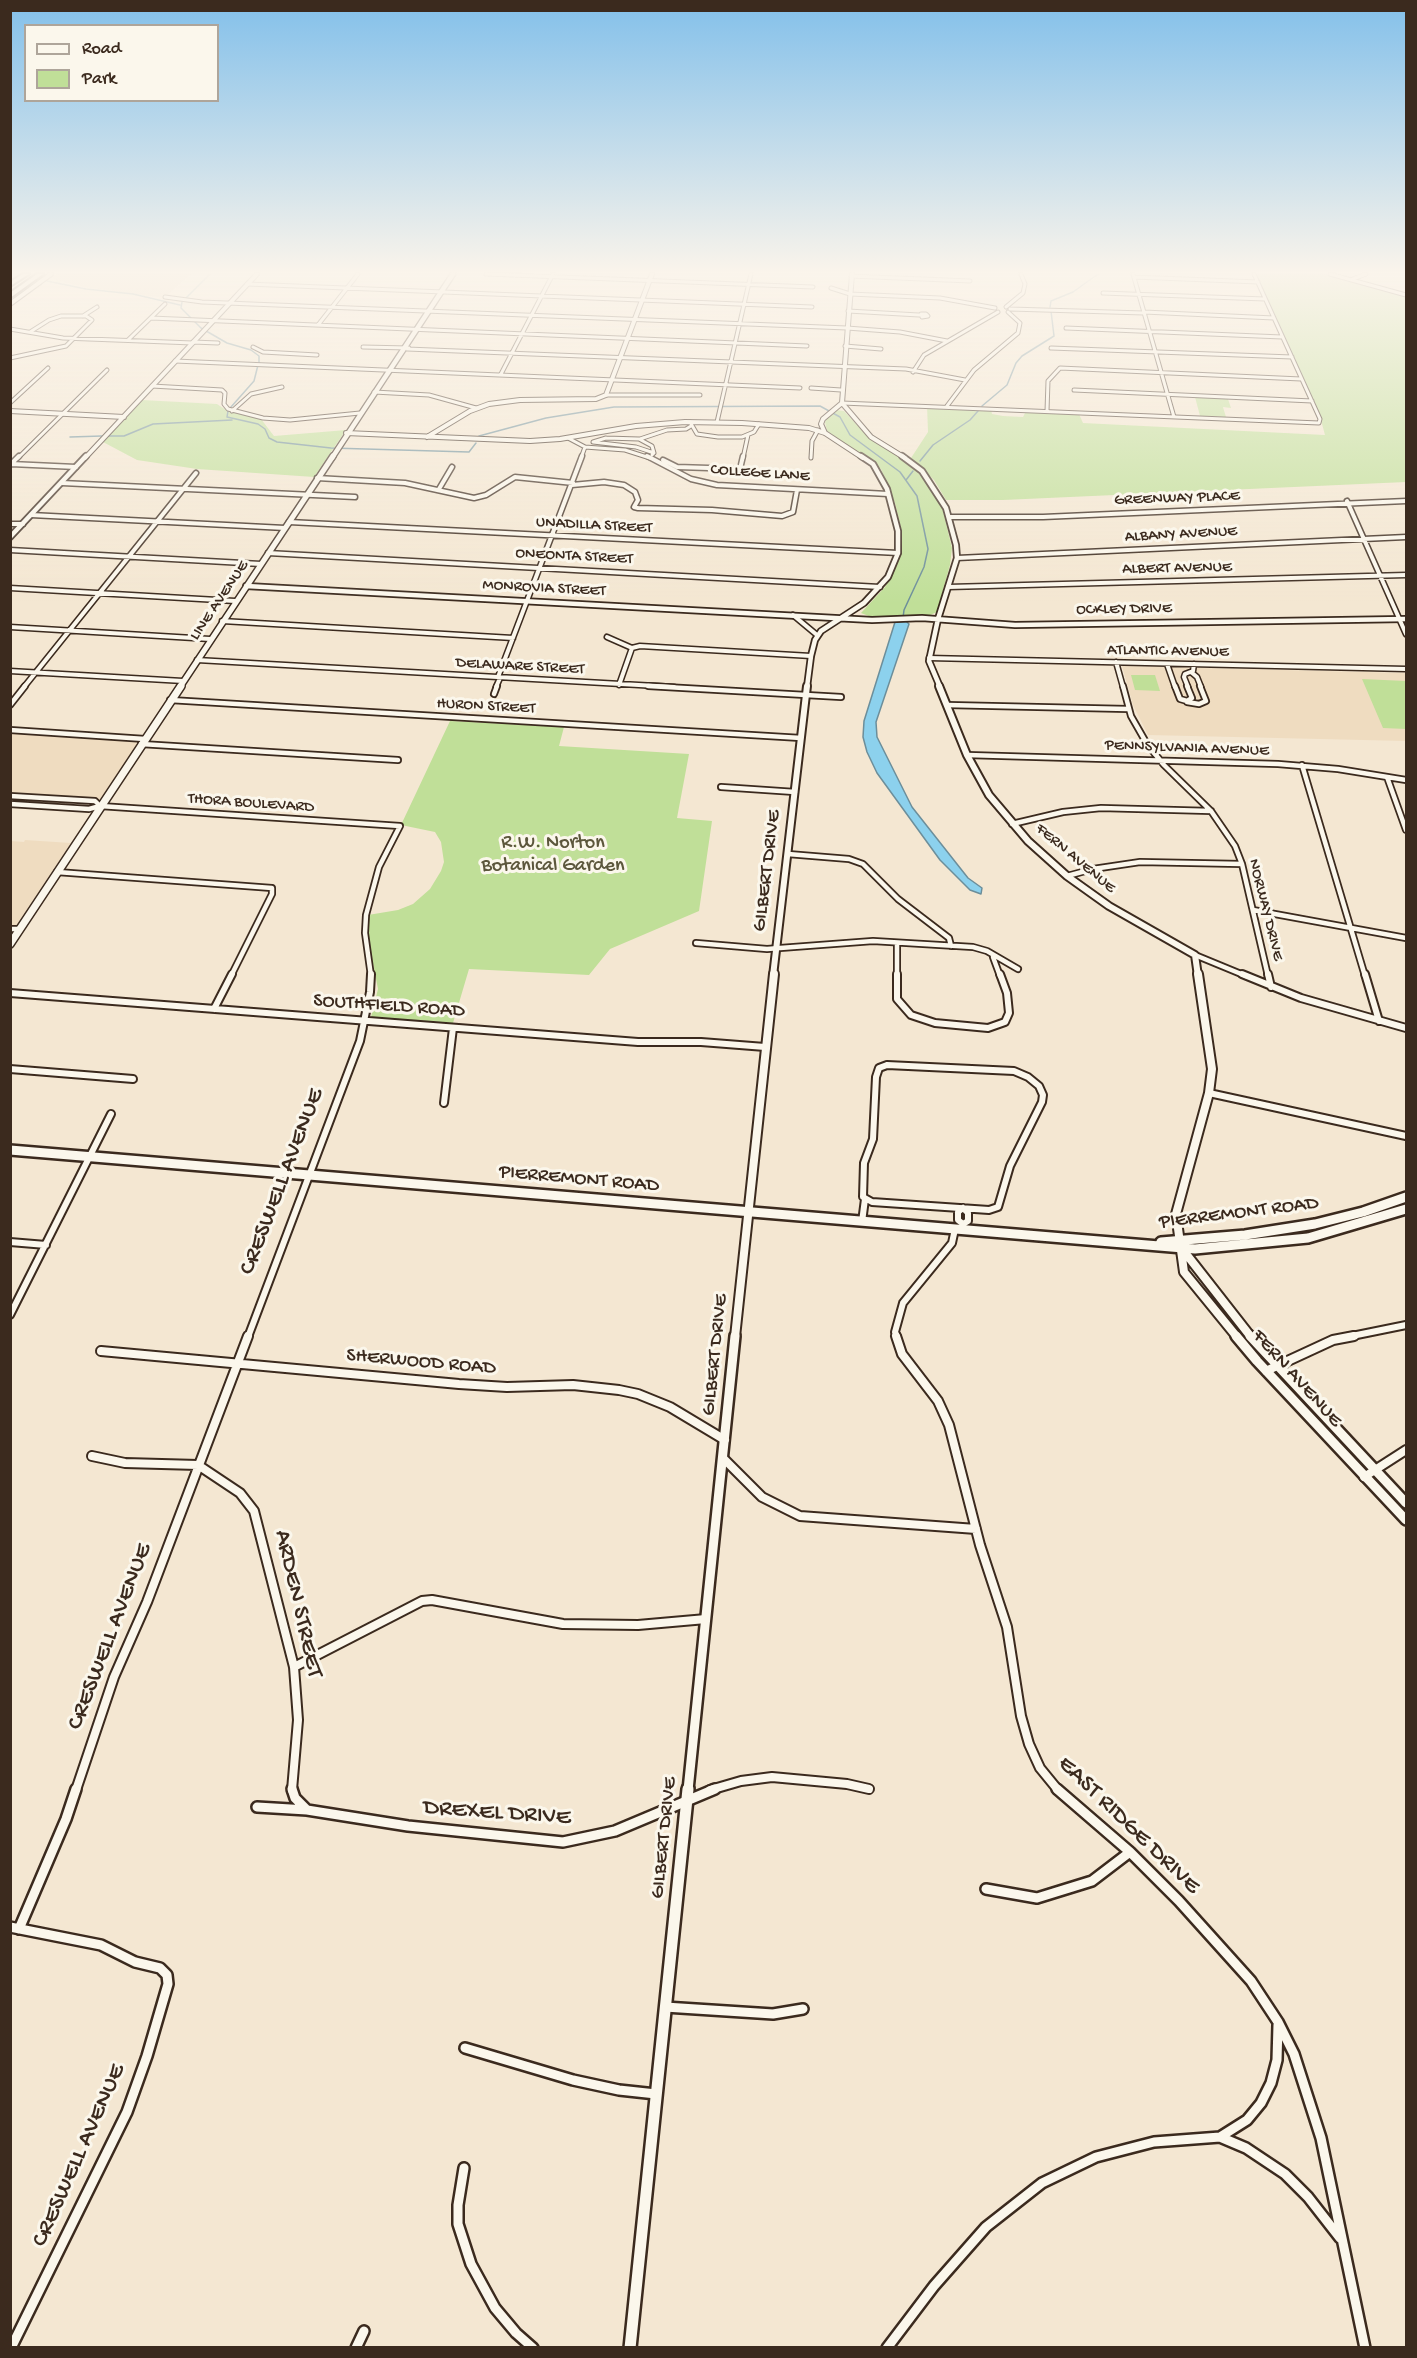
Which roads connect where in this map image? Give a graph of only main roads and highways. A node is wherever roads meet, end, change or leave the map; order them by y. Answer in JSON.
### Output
{"nodes":[{"id":1,"x":379,"y":384,"type":"edge"},
{"id":2,"x":10,"y":944,"type":"edge"},
{"id":3,"x":10,"y":1150,"type":"edge"},
{"id":4,"x":1407,"y":1197,"type":"edge"},
{"id":5,"x":1407,"y":1209,"type":"edge"},
{"id":6,"x":1363,"y":1212,"type":"junction"},
{"id":7,"x":1370,"y":1221,"type":"junction"},
{"id":8,"x":1182,"y":1244,"type":"junction"}],
"edges":[{"from":1,"to":2,"type":"main road","name":"LINE AVENUE"},
{"from":3,"to":8,"type":"main road","name":"PIERREMONT ROAD"},
{"from":4,"to":6,"type":"main road","name":"PIERREMONT ROAD"},
{"from":5,"to":7,"type":"main road","name":"PIERREMONT ROAD"},
{"from":6,"to":7,"type":"main road"},
{"from":6,"to":8,"type":"main road","name":"PIERREMONT ROAD"},
{"from":7,"to":8,"type":"main road","name":"PIERREMONT ROAD"}]}
